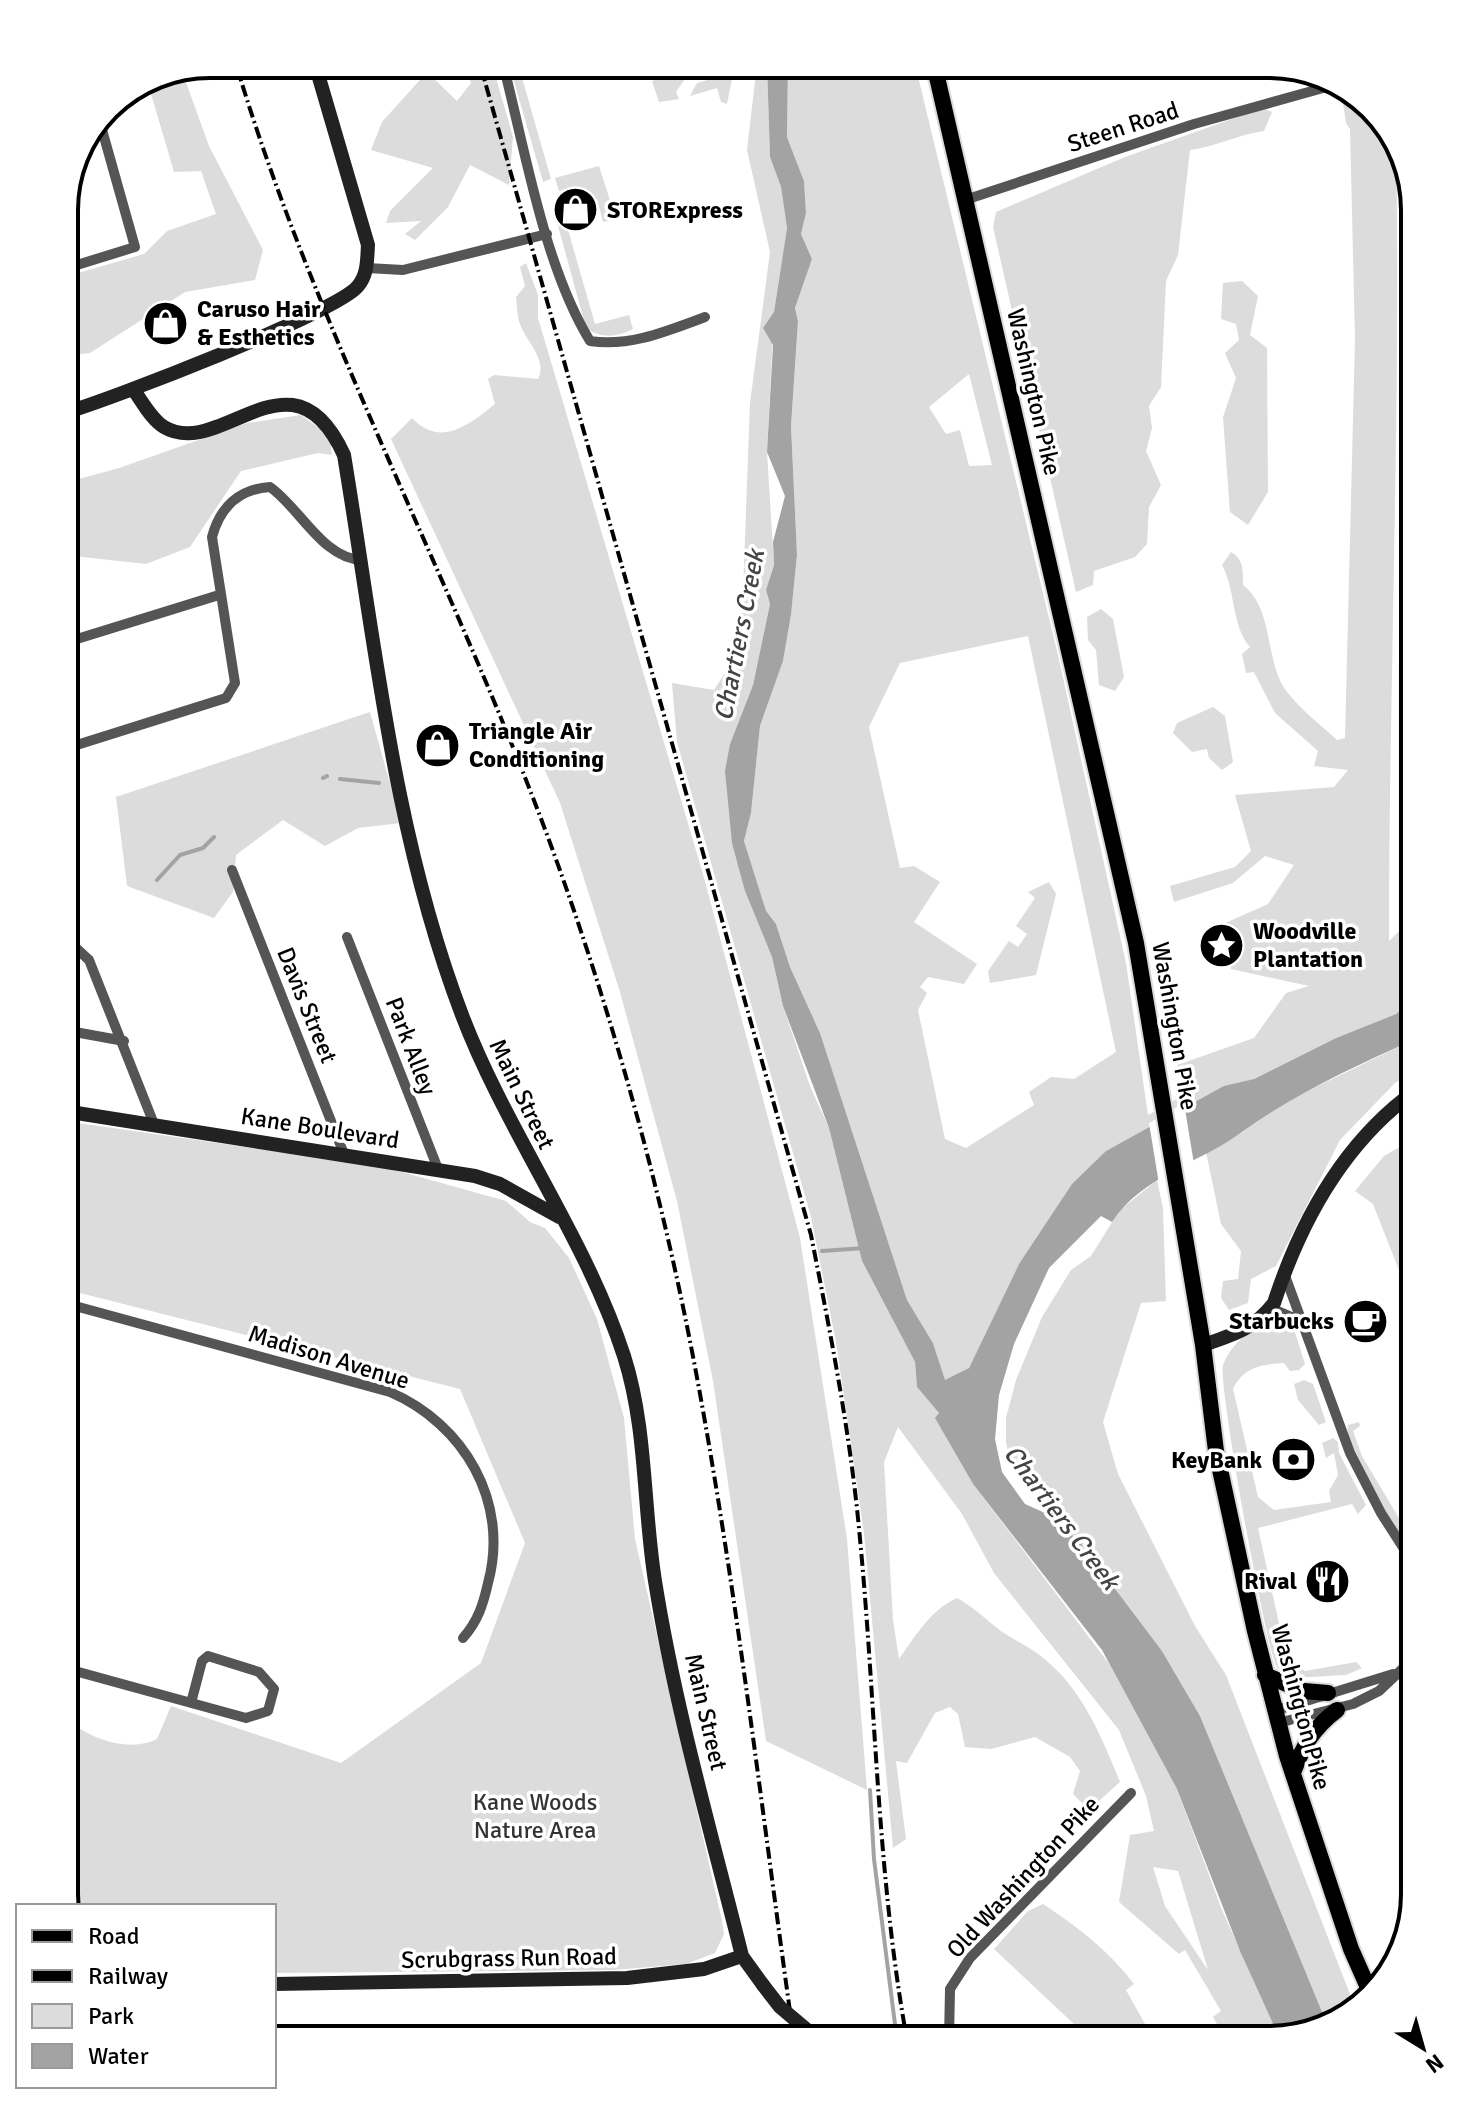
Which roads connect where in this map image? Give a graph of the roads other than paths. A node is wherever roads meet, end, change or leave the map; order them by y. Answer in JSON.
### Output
{"nodes":[{"id":1,"x":319,"y":78,"type":"edge"},
{"id":2,"x":507,"y":78,"type":"edge"},
{"id":3,"x":937,"y":78,"type":"edge"},
{"id":4,"x":1313,"y":86,"type":"edge"},
{"id":5,"x":103,"y":133,"type":"edge"},
{"id":6,"x":965,"y":200,"type":"junction"},
{"id":7,"x":547,"y":234,"type":"junction"},
{"id":8,"x":78,"y":265,"type":"edge"},
{"id":9,"x":367,"y":268,"type":"junction"},
{"id":10,"x":705,"y":317,"type":"dead end"},
{"id":11,"x":133,"y":389,"type":"junction"},
{"id":12,"x":78,"y":408,"type":"edge"},
{"id":13,"x":362,"y":560,"type":"junction"},
{"id":14,"x":219,"y":595,"type":"junction"},
{"id":15,"x":78,"y":639,"type":"edge"},
{"id":16,"x":78,"y":745,"type":"edge"},
{"id":17,"x":232,"y":870,"type":"dead end"},
{"id":18,"x":347,"y":937,"type":"dead end"},
{"id":19,"x":78,"y":950,"type":"edge"},
{"id":20,"x":78,"y":1033,"type":"edge"},
{"id":21,"x":124,"y":1041,"type":"junction"},
{"id":22,"x":1401,"y":1103,"type":"edge"},
{"id":23,"x":78,"y":1113,"type":"edge"},
{"id":24,"x":154,"y":1124,"type":"junction"},
{"id":25,"x":344,"y":1154,"type":"junction"},
{"id":26,"x":438,"y":1169,"type":"junction"},
{"id":27,"x":560,"y":1217,"type":"junction"},
{"id":28,"x":1284,"y":1273,"type":"junction"},
{"id":29,"x":78,"y":1307,"type":"edge"},
{"id":30,"x":1271,"y":1308,"type":"junction"},
{"id":31,"x":1303,"y":1322,"type":"junction"},
{"id":32,"x":1203,"y":1345,"type":"junction"},
{"id":33,"x":1401,"y":1544,"type":"edge"},
{"id":34,"x":463,"y":1638,"type":"dead end"},
{"id":35,"x":1401,"y":1668,"type":"edge"},
{"id":36,"x":78,"y":1672,"type":"edge"},
{"id":37,"x":1393,"y":1674,"type":"junction"},
{"id":38,"x":1265,"y":1675,"type":"junction"},
{"id":39,"x":1328,"y":1693,"type":"junction"},
{"id":40,"x":191,"y":1703,"type":"junction"},
{"id":41,"x":1337,"y":1710,"type":"junction"},
{"id":42,"x":1276,"y":1717,"type":"junction"},
{"id":43,"x":1293,"y":1773,"type":"junction"},
{"id":44,"x":1131,"y":1793,"type":"dead end"},
{"id":45,"x":742,"y":1956,"type":"junction"},
{"id":46,"x":1366,"y":1983,"type":"edge"},
{"id":47,"x":276,"y":1984,"type":"edge"},
{"id":48,"x":802,"y":2026,"type":"edge"},
{"id":49,"x":949,"y":2026,"type":"edge"}],
"edges":[{"from":1,"to":9,"type":"street"},
{"from":2,"to":7,"type":"street"},
{"from":3,"to":6,"type":"main road","name":"Washington Pike"},
{"from":4,"to":6,"type":"street","name":"Steen Road"},
{"from":5,"to":8,"type":"street"},
{"from":6,"to":32,"type":"main road","name":"Washington Pike"},
{"from":7,"to":9,"type":"street"},
{"from":7,"to":10,"type":"street"},
{"from":9,"to":11,"type":"street"},
{"from":11,"to":12,"type":"street"},
{"from":11,"to":13,"type":"street","name":"Main Street"},
{"from":13,"to":14,"type":"street"},
{"from":13,"to":27,"type":"street","name":"Main Street"},
{"from":14,"to":15,"type":"street"},
{"from":14,"to":16,"type":"street"},
{"from":17,"to":25,"type":"street","name":"Davis Street"},
{"from":18,"to":26,"type":"street","name":"Park Alley"},
{"from":19,"to":21,"type":"street"},
{"from":20,"to":21,"type":"street"},
{"from":21,"to":24,"type":"street"},
{"from":22,"to":28,"type":"street"},
{"from":23,"to":24,"type":"street","name":"Kane Boulevard"},
{"from":24,"to":25,"type":"street","name":"Kane Boulevard"},
{"from":25,"to":26,"type":"street","name":"Kane Boulevard"},
{"from":26,"to":27,"type":"street","name":"Kane Boulevard"},
{"from":27,"to":45,"type":"street","name":"Main Street"},
{"from":28,"to":30,"type":"street"},
{"from":28,"to":31,"type":"street"},
{"from":29,"to":34,"type":"street","name":"Madison Avenue"},
{"from":30,"to":31,"type":"street"},
{"from":30,"to":32,"type":"street"},
{"from":31,"to":33,"type":"street"},
{"from":32,"to":38,"type":"main road","name":"Washington Pike"},
{"from":35,"to":37,"type":"street"},
{"from":36,"to":40,"type":"street"},
{"from":37,"to":39,"type":"street"},
{"from":37,"to":41,"type":"street"},
{"from":38,"to":39,"type":"main road"},
{"from":38,"to":42,"type":"main road","name":"Washington Pike"},
{"from":39,"to":42,"type":"street"},
{"from":40,"to":40,"type":"street"},
{"from":41,"to":42,"type":"street"},
{"from":41,"to":43,"type":"main road"},
{"from":42,"to":43,"type":"main road","name":"Washington Pike"},
{"from":43,"to":46,"type":"main road","name":"Washington Pike"},
{"from":44,"to":49,"type":"street","name":"Old Washington Pike"},
{"from":45,"to":47,"type":"street","name":"Scrubgrass Run Road"},
{"from":45,"to":48,"type":"street","name":"Main Street","bridge":true}]}
